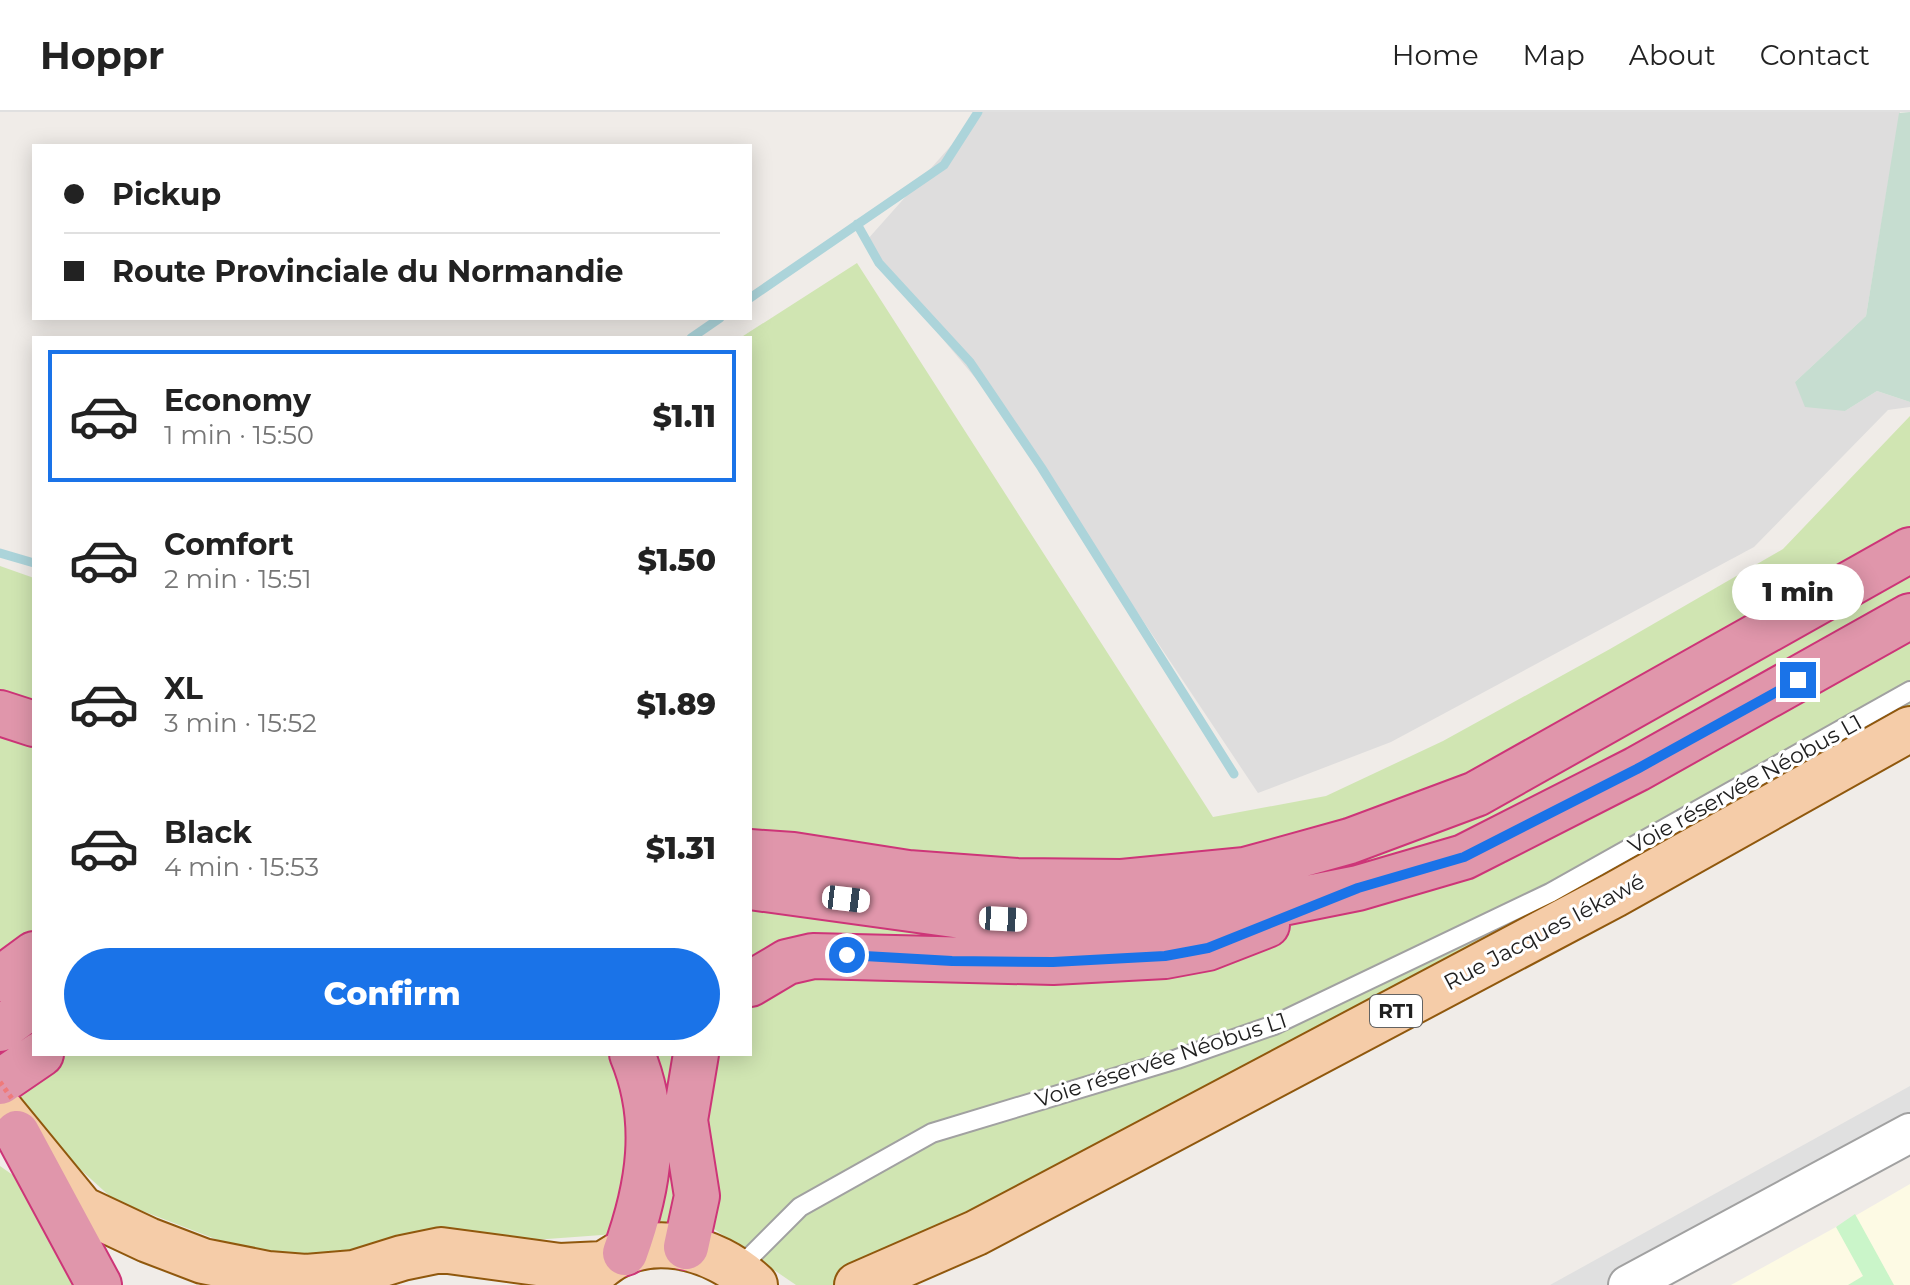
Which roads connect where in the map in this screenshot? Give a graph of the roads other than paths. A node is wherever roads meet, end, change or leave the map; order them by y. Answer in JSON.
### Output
{"nodes":[{"id":1,"x":1910,"y":527,"type":"edge"},
{"id":2,"x":1910,"y":550,"type":"edge"},
{"id":3,"x":1910,"y":616,"type":"edge"},
{"id":4,"x":1763,"y":634,"type":"junction"},
{"id":5,"x":1910,"y":691,"type":"edge"},
{"id":6,"x":0,"y":713,"type":"edge"},
{"id":7,"x":32,"y":723,"type":"edge"},
{"id":8,"x":1910,"y":729,"type":"edge"},
{"id":9,"x":752,"y":845,"type":"edge"},
{"id":10,"x":752,"y":852,"type":"edge"},
{"id":11,"x":793,"y":855,"type":"junction"},
{"id":12,"x":752,"y":887,"type":"edge"},
{"id":13,"x":1358,"y":888,"type":"junction"},
{"id":14,"x":752,"y":903,"type":"edge"},
{"id":15,"x":901,"y":907,"type":"junction"},
{"id":16,"x":32,"y":955,"type":"edge"},
{"id":17,"x":0,"y":979,"type":"edge"},
{"id":18,"x":752,"y":983,"type":"edge"},
{"id":19,"x":32,"y":1005,"type":"edge"},
{"id":20,"x":0,"y":1029,"type":"edge"},
{"id":21,"x":40,"y":1056,"type":"edge"},
{"id":22,"x":633,"y":1056,"type":"edge"},
{"id":23,"x":696,"y":1056,"type":"edge"},
{"id":24,"x":5,"y":1103,"type":"edge"},
{"id":25,"x":1910,"y":1133,"type":"edge"},
{"id":26,"x":82,"y":1209,"type":"junction"},
{"id":27,"x":686,"y":1247,"type":"junction"},
{"id":28,"x":602,"y":1267,"type":"edge"},
{"id":29,"x":738,"y":1280,"type":"edge"},
{"id":30,"x":868,"y":1283,"type":"edge"},
{"id":31,"x":99,"y":1285,"type":"edge"},
{"id":32,"x":127,"y":1285,"type":"edge"},
{"id":33,"x":1628,"y":1285,"type":"edge"}],
"edges":[{"from":1,"to":4,"type":"highway"},
{"from":2,"to":4,"type":"highway"},
{"from":3,"to":13,"type":"highway"},
{"from":4,"to":11,"type":"highway"},
{"from":5,"to":29,"type":"lane","name":"Voie réservée Néobus L1"},
{"from":6,"to":7,"type":"highway"},
{"from":8,"to":30,"type":"main road","name":"Rue Jacques Iékawé","number":"RT1"},
{"from":9,"to":11,"type":"highway"},
{"from":10,"to":11,"type":"highway"},
{"from":12,"to":15,"type":"highway"},
{"from":13,"to":15,"type":"highway"},
{"from":13,"to":18,"type":"highway"},
{"from":14,"to":15,"type":"highway"},
{"from":16,"to":17,"type":"highway"},
{"from":19,"to":20,"type":"highway"},
{"from":21,"to":24,"type":"highway"},
{"from":22,"to":28,"type":"highway"},
{"from":23,"to":27,"type":"highway"},
{"from":24,"to":26,"type":"main road"},
{"from":24,"to":31,"type":"highway"},
{"from":25,"to":33,"type":"street"},
{"from":26,"to":28,"type":"main road"},
{"from":26,"to":32,"type":"highway"},
{"from":27,"to":28,"type":"main road"},
{"from":27,"to":29,"type":"main road"}]}
